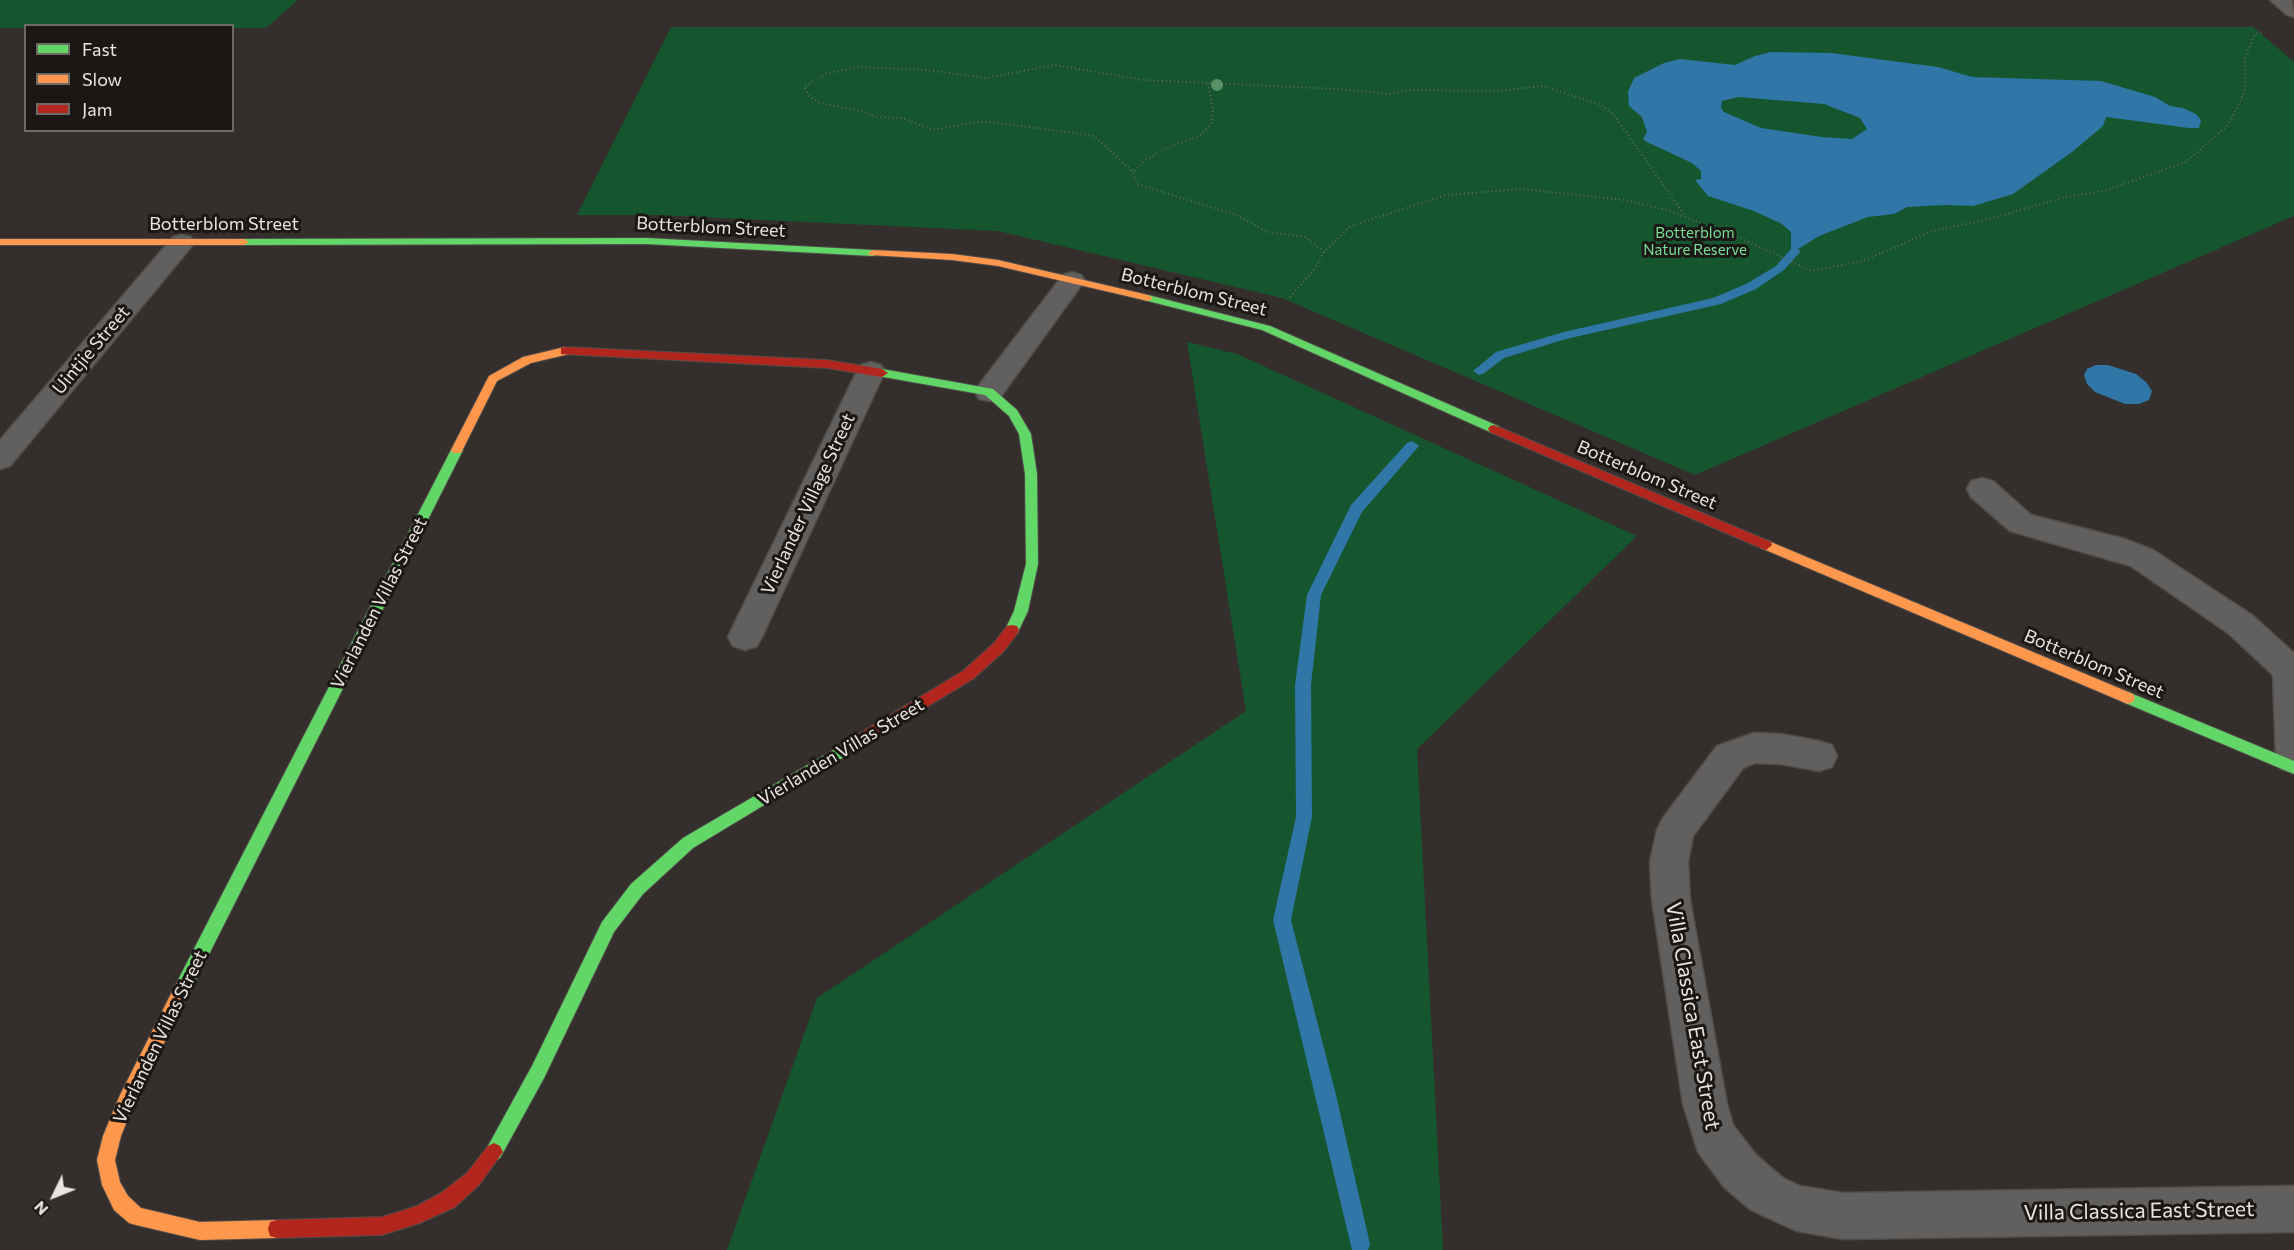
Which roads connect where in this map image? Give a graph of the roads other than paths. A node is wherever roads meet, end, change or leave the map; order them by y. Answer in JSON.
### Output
{"nodes":[{"id":1,"x":2280,"y":0,"type":"edge"},
{"id":2,"x":2294,"y":11,"type":"edge"},
{"id":3,"x":0,"y":242,"type":"edge"},
{"id":4,"x":182,"y":242,"type":"junction"},
{"id":5,"x":1072,"y":280,"type":"junction"},
{"id":6,"x":871,"y":371,"type":"junction"},
{"id":7,"x":989,"y":392,"type":"junction"},
{"id":8,"x":0,"y":459,"type":"edge"},
{"id":9,"x":1982,"y":489,"type":"dead end"},
{"id":10,"x":745,"y":638,"type":"dead end"},
{"id":11,"x":2292,"y":671,"type":"edge"},
{"id":12,"x":1819,"y":756,"type":"dead end"},
{"id":13,"x":2294,"y":758,"type":"edge"},
{"id":14,"x":2294,"y":768,"type":"edge"},
{"id":15,"x":2294,"y":1209,"type":"edge"}],
"edges":[{"from":1,"to":2,"type":"street"},
{"from":3,"to":4,"type":"street","name":"Botterblom Street"},
{"from":4,"to":5,"type":"street","name":"Botterblom Street"},
{"from":4,"to":8,"type":"street","name":"Uintjie Street"},
{"from":5,"to":7,"type":"street"},
{"from":5,"to":14,"type":"street","name":"Botterblom Street"},
{"from":6,"to":7,"type":"street","name":"Vierlanden Villas Street"},
{"from":6,"to":7,"type":"street","name":"Vierlanden Villas Street"},
{"from":6,"to":10,"type":"street","name":"Vierlander Village Street"},
{"from":9,"to":11,"type":"street"},
{"from":11,"to":13,"type":"street"},
{"from":12,"to":15,"type":"street","name":"Villa Classica East Street"}]}
